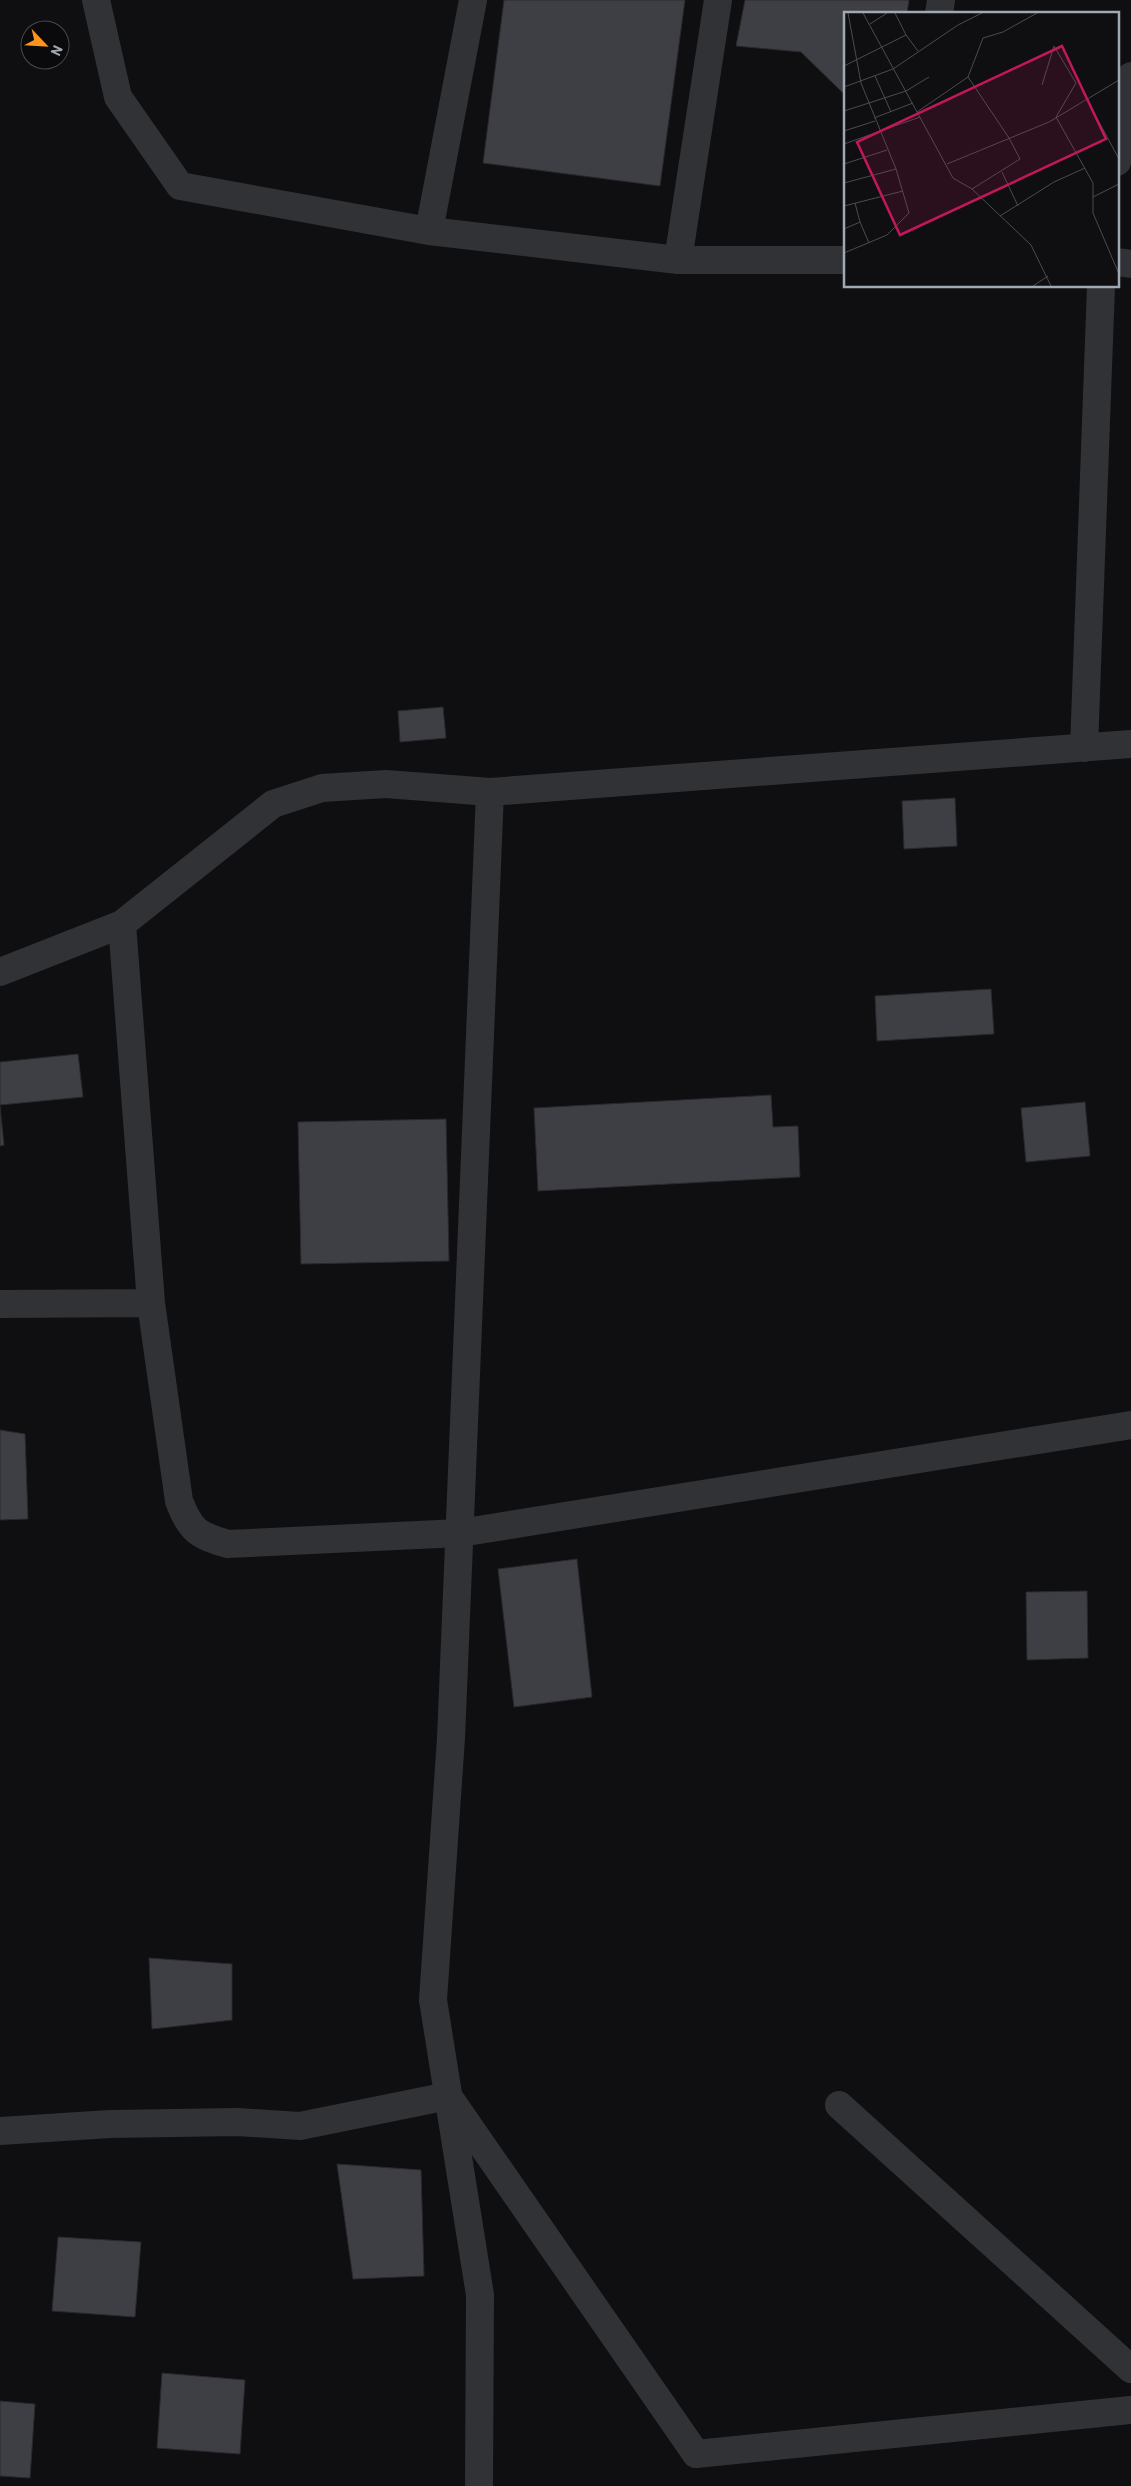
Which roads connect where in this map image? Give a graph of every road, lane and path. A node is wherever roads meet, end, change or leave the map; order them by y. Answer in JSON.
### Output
{"nodes":[{"id":1,"x":96,"y":0,"type":"edge"},
{"id":2,"x":473,"y":0,"type":"edge"},
{"id":3,"x":718,"y":0,"type":"edge"},
{"id":4,"x":1131,"y":76,"type":"edge"},
{"id":5,"x":1118,"y":156,"type":"edge"},
{"id":6,"x":429,"y":231,"type":"junction"},
{"id":7,"x":678,"y":260,"type":"junction"},
{"id":8,"x":844,"y":260,"type":"edge"},
{"id":9,"x":1118,"y":262,"type":"edge"},
{"id":10,"x":1131,"y":264,"type":"edge"},
{"id":11,"x":1101,"y":288,"type":"edge"},
{"id":12,"x":1131,"y":744,"type":"edge"},
{"id":13,"x":1084,"y":748,"type":"junction"},
{"id":14,"x":490,"y":792,"type":"junction"},
{"id":15,"x":122,"y":924,"type":"junction"},
{"id":16,"x":0,"y":972,"type":"edge"},
{"id":17,"x":151,"y":1303,"type":"junction"},
{"id":18,"x":0,"y":1304,"type":"edge"},
{"id":19,"x":1131,"y":1425,"type":"edge"},
{"id":20,"x":460,"y":1533,"type":"junction"},
{"id":21,"x":448,"y":2096,"type":"junction"},
{"id":22,"x":839,"y":2105,"type":"dead end"},
{"id":23,"x":0,"y":2131,"type":"edge"},
{"id":24,"x":1131,"y":2370,"type":"edge"},
{"id":25,"x":1131,"y":2410,"type":"edge"},
{"id":26,"x":471,"y":2486,"type":"edge"}],
"edges":[{"from":1,"to":6,"type":"street"},
{"from":2,"to":6,"type":"street"},
{"from":3,"to":7,"type":"street"},
{"from":4,"to":5,"type":"street"},
{"from":6,"to":7,"type":"street"},
{"from":7,"to":8,"type":"street"},
{"from":9,"to":10,"type":"street"},
{"from":11,"to":13,"type":"street"},
{"from":12,"to":13,"type":"street"},
{"from":13,"to":14,"type":"street"},
{"from":14,"to":15,"type":"street"},
{"from":14,"to":20,"type":"street"},
{"from":15,"to":16,"type":"street"},
{"from":15,"to":17,"type":"street"},
{"from":17,"to":18,"type":"street"},
{"from":17,"to":20,"type":"street"},
{"from":19,"to":20,"type":"street"},
{"from":20,"to":21,"type":"street"},
{"from":21,"to":23,"type":"street"},
{"from":21,"to":25,"type":"street"},
{"from":21,"to":26,"type":"street"},
{"from":22,"to":24,"type":"street"}]}
